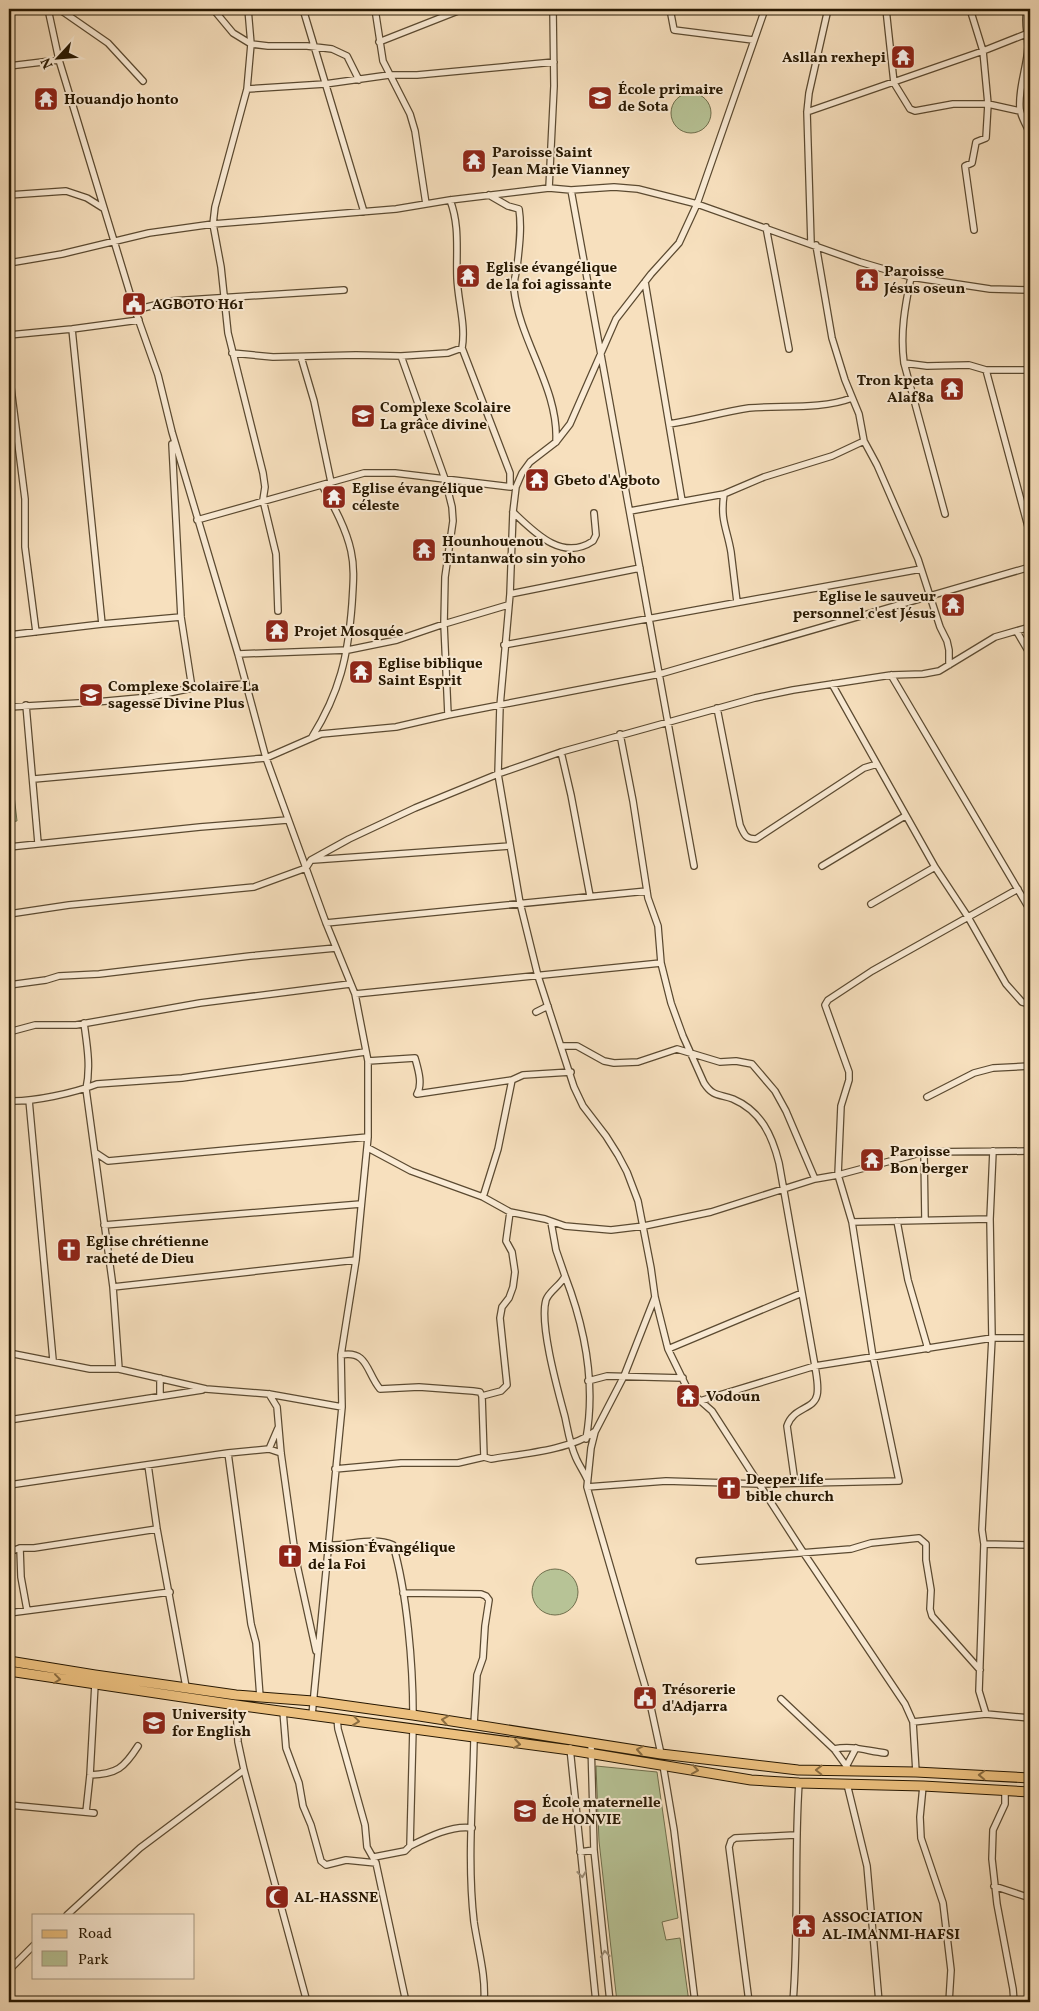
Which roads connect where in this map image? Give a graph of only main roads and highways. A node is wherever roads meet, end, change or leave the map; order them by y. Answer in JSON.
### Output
{"nodes":[{"id":1,"x":9,"y":1661,"type":"edge"},
{"id":2,"x":9,"y":1671,"type":"edge"},
{"id":3,"x":1030,"y":1778,"type":"edge"},
{"id":4,"x":1030,"y":1792,"type":"edge"}],
"edges":[{"from":3,"to":1,"type":"main road","one_way":true},
{"from":2,"to":4,"type":"main road","one_way":true}]}
